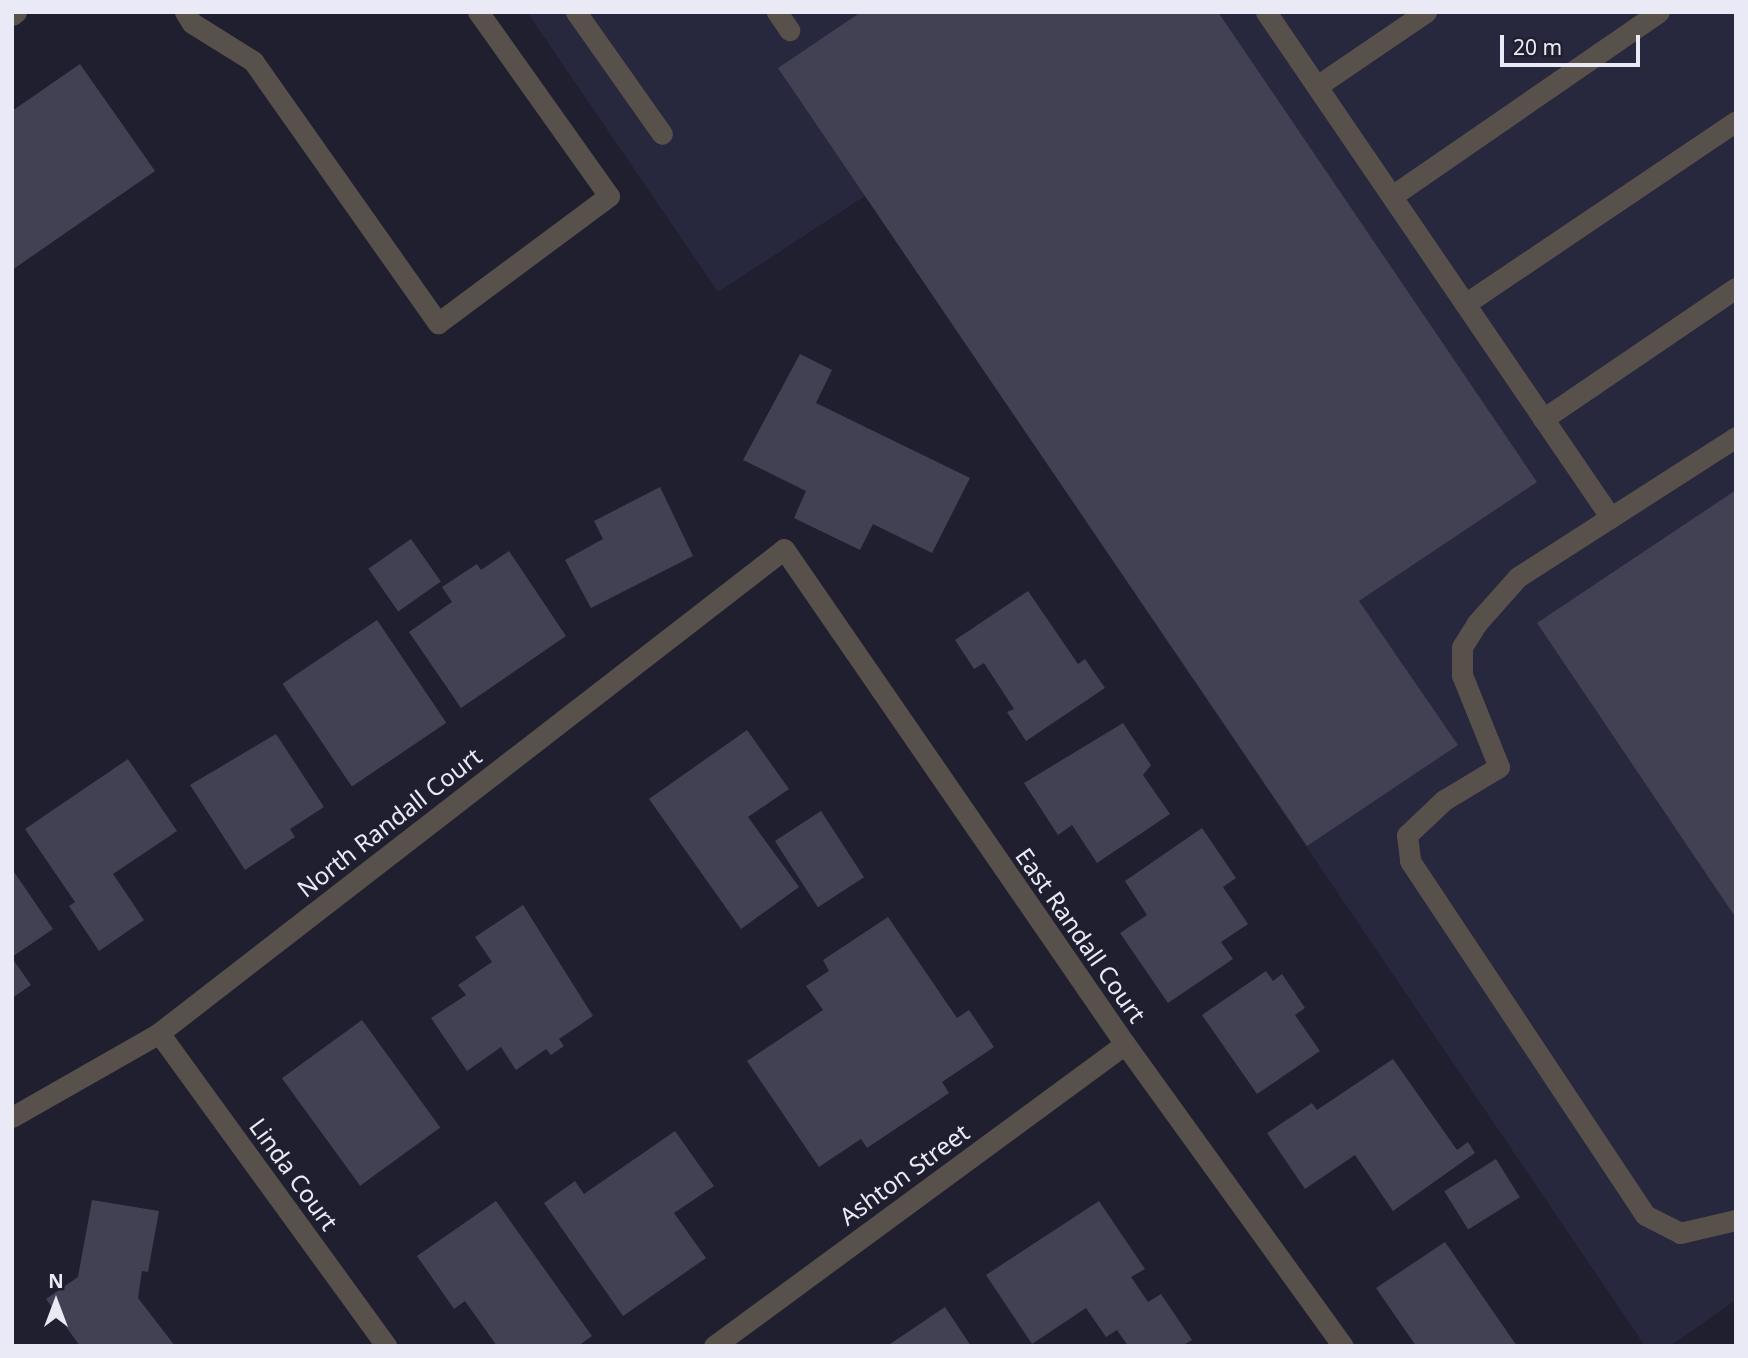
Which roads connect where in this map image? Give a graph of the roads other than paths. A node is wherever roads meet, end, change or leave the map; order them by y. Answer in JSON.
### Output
{"nodes":[{"id":1,"x":185,"y":12,"type":"edge"},
{"id":2,"x":478,"y":12,"type":"edge"},
{"id":3,"x":576,"y":12,"type":"edge"},
{"id":4,"x":777,"y":12,"type":"edge"},
{"id":5,"x":1266,"y":12,"type":"edge"},
{"id":6,"x":1426,"y":12,"type":"edge"},
{"id":7,"x":1659,"y":12,"type":"edge"},
{"id":8,"x":789,"y":30,"type":"dead end"},
{"id":9,"x":1317,"y":86,"type":"junction"},
{"id":10,"x":1736,"y":121,"type":"edge"},
{"id":11,"x":662,"y":134,"type":"dead end"},
{"id":12,"x":1392,"y":196,"type":"junction"},
{"id":13,"x":1736,"y":288,"type":"edge"},
{"id":14,"x":1465,"y":304,"type":"junction"},
{"id":15,"x":1544,"y":419,"type":"junction"},
{"id":16,"x":1736,"y":437,"type":"edge"},
{"id":17,"x":1611,"y":518,"type":"junction"},
{"id":18,"x":784,"y":550,"type":"joint"},
{"id":19,"x":159,"y":1033,"type":"junction"},
{"id":20,"x":1125,"y":1044,"type":"junction"},
{"id":21,"x":12,"y":1117,"type":"edge"},
{"id":22,"x":1736,"y":1220,"type":"edge"},
{"id":23,"x":386,"y":1346,"type":"edge"},
{"id":24,"x":714,"y":1346,"type":"edge"},
{"id":25,"x":1343,"y":1346,"type":"edge"}],
"edges":[{"from":1,"to":2,"type":"street"},
{"from":3,"to":11,"type":"street"},
{"from":4,"to":8,"type":"street"},
{"from":5,"to":9,"type":"street"},
{"from":6,"to":9,"type":"street"},
{"from":7,"to":12,"type":"street"},
{"from":9,"to":12,"type":"street"},
{"from":10,"to":14,"type":"street"},
{"from":12,"to":14,"type":"street"},
{"from":13,"to":15,"type":"street"},
{"from":14,"to":15,"type":"street"},
{"from":15,"to":17,"type":"street"},
{"from":16,"to":17,"type":"street"},
{"from":17,"to":22,"type":"street"},
{"from":18,"to":19,"type":"street","name":"North Randall Court"},
{"from":18,"to":20,"type":"street","name":"East Randall Court"},
{"from":19,"to":21,"type":"street","name":"North Randall Court"},
{"from":19,"to":23,"type":"street","name":"Linda Court"},
{"from":20,"to":24,"type":"street","name":"Ashton Street"},
{"from":20,"to":25,"type":"street","name":"East Randall Court"}]}
